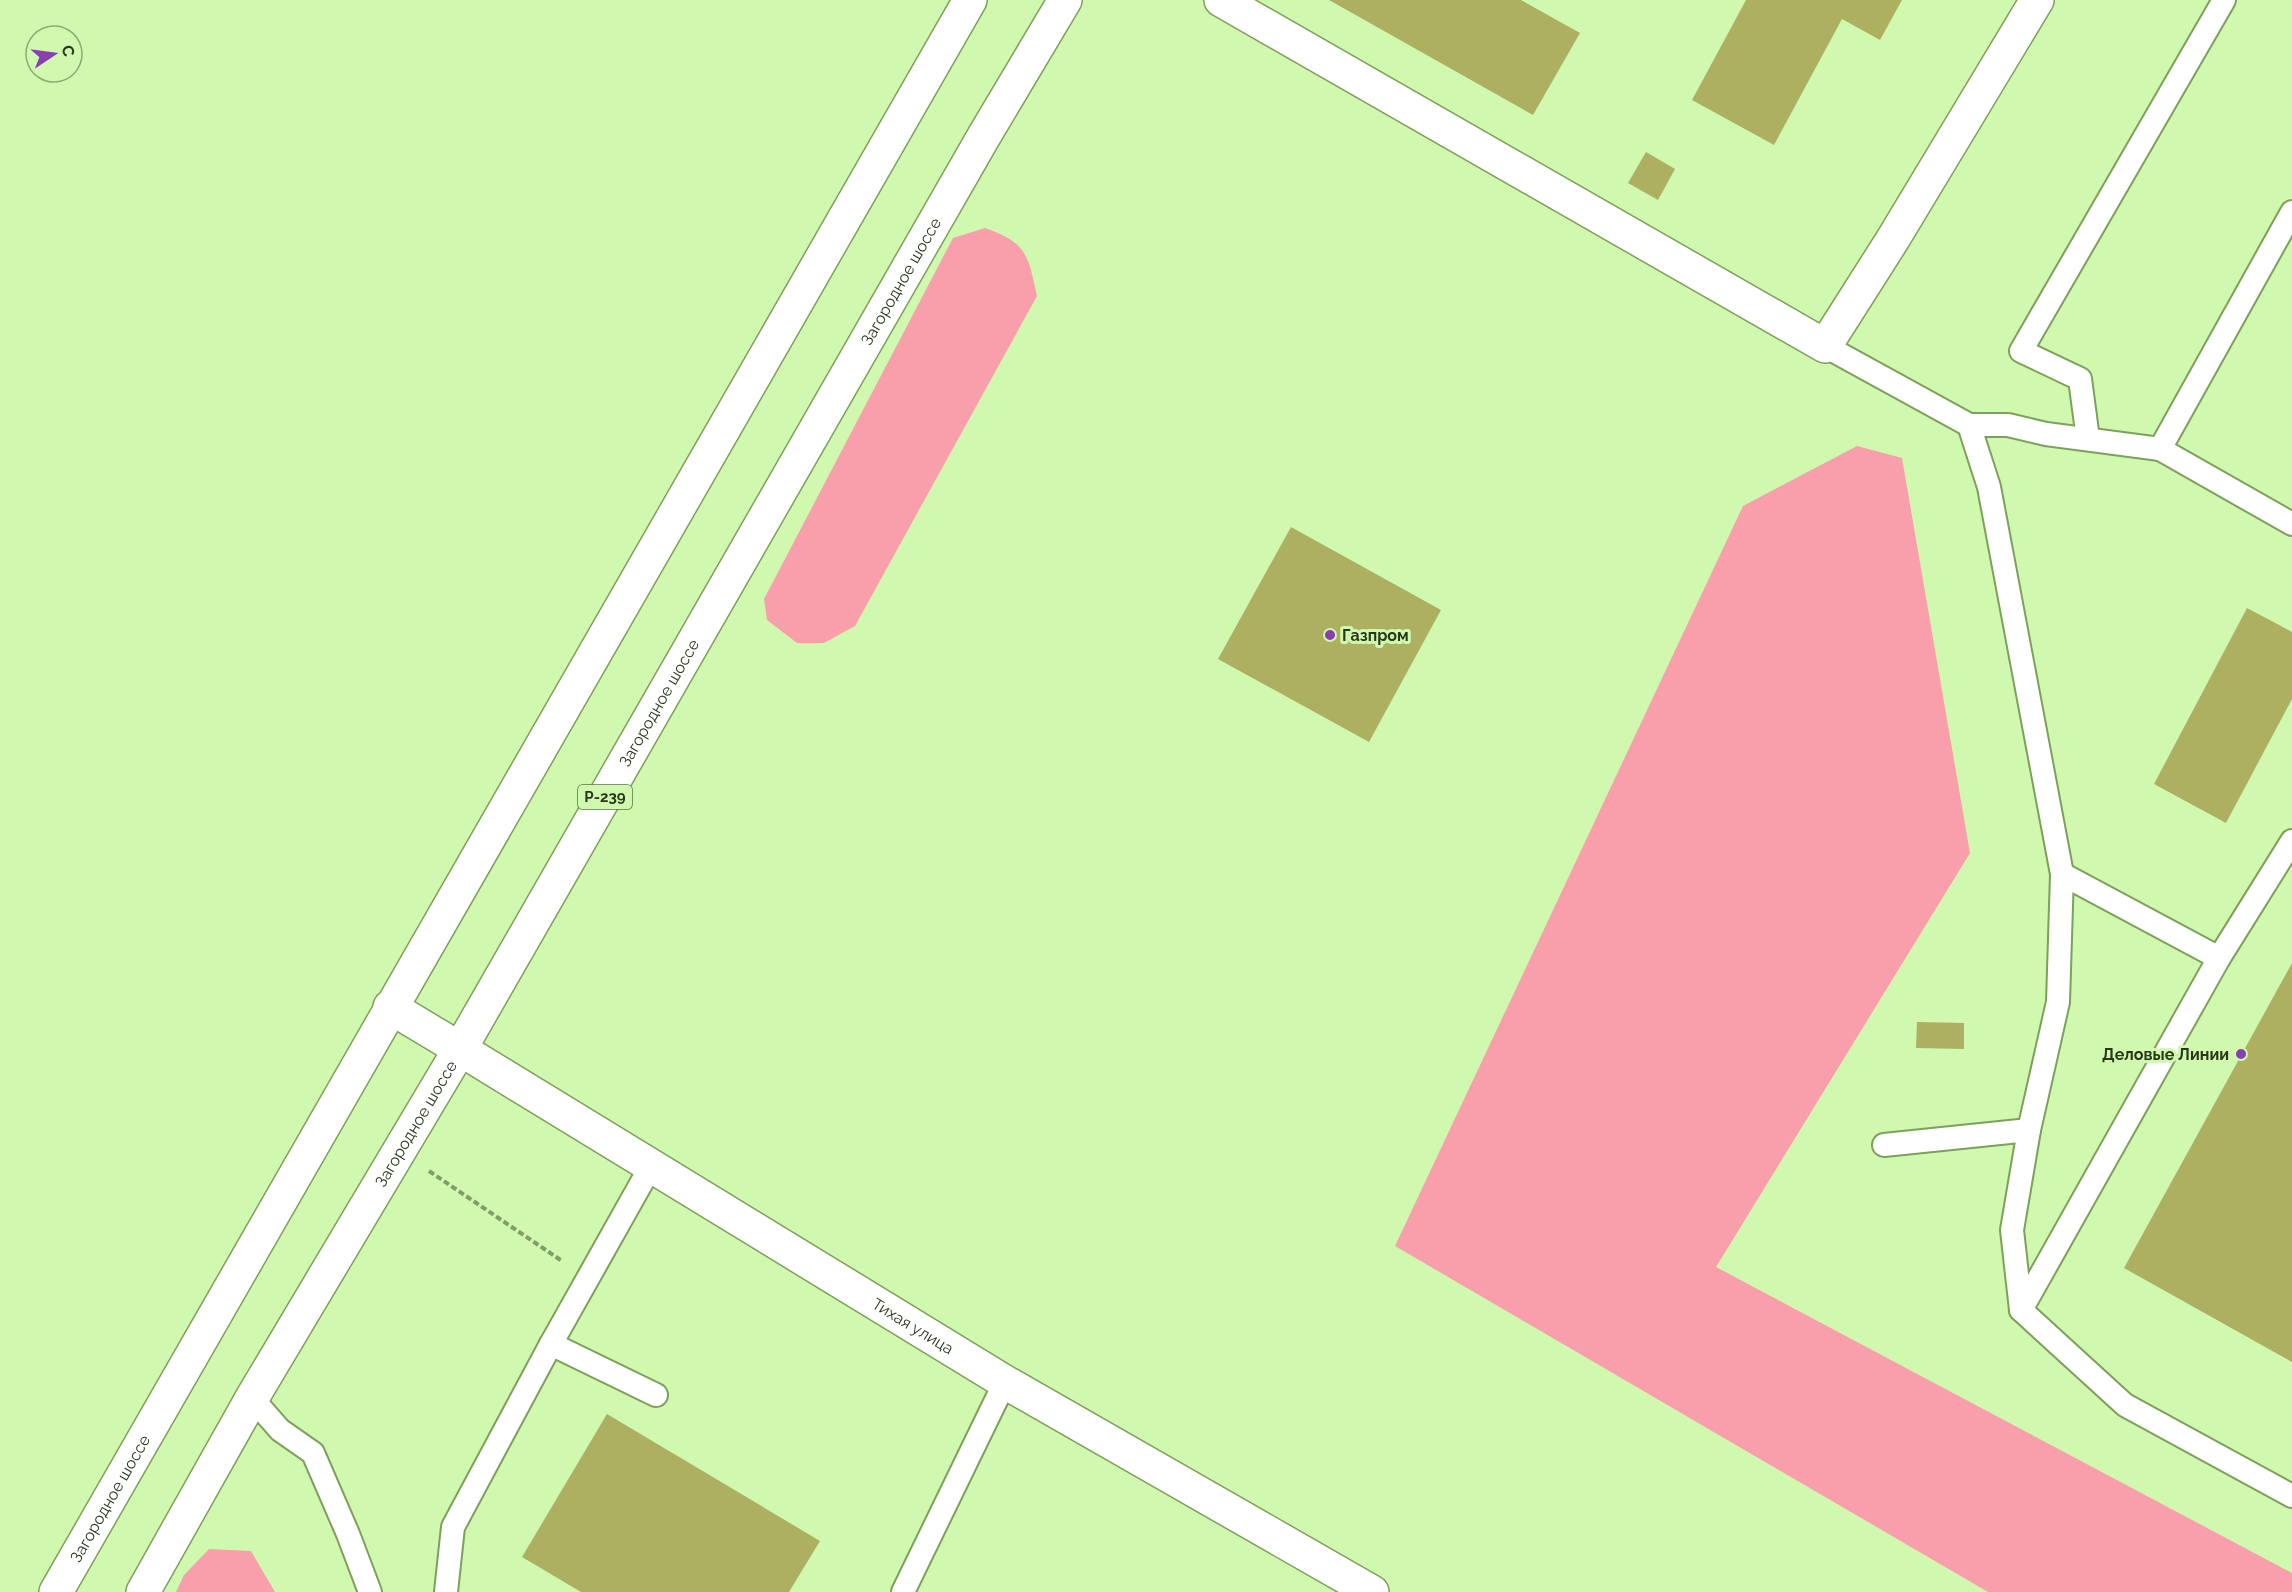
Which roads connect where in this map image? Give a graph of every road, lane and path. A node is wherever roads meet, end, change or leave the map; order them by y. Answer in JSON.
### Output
{"nodes":[{"id":1,"x":970,"y":0,"type":"edge"},
{"id":2,"x":1065,"y":0,"type":"edge"},
{"id":3,"x":1221,"y":0,"type":"edge"},
{"id":4,"x":2037,"y":0,"type":"edge"},
{"id":5,"x":2224,"y":0,"type":"edge"},
{"id":6,"x":2292,"y":212,"type":"edge"},
{"id":7,"x":1825,"y":346,"type":"junction"},
{"id":8,"x":1969,"y":425,"type":"junction"},
{"id":9,"x":2088,"y":439,"type":"junction"},
{"id":10,"x":2160,"y":449,"type":"junction"},
{"id":11,"x":2292,"y":524,"type":"edge"},
{"id":12,"x":2292,"y":841,"type":"edge"},
{"id":13,"x":2062,"y":874,"type":"junction"},
{"id":14,"x":2219,"y":958,"type":"junction"},
{"id":15,"x":390,"y":1007,"type":"junction"},
{"id":16,"x":460,"y":1049,"type":"junction"},
{"id":17,"x":2029,"y":1130,"type":"junction"},
{"id":18,"x":1884,"y":1145,"type":"dead end"},
{"id":19,"x":399,"y":1150,"type":"junction"},
{"id":20,"x":651,"y":1166,"type":"junction"},
{"id":21,"x":588,"y":1279,"type":"junction"},
{"id":22,"x":2021,"y":1310,"type":"junction"},
{"id":23,"x":551,"y":1344,"type":"junction"},
{"id":24,"x":1005,"y":1382,"type":"junction"},
{"id":25,"x":656,"y":1395,"type":"dead end"},
{"id":26,"x":252,"y":1398,"type":"junction"},
{"id":27,"x":2292,"y":1496,"type":"edge"},
{"id":28,"x":56,"y":1592,"type":"edge"},
{"id":29,"x":143,"y":1592,"type":"edge"},
{"id":30,"x":370,"y":1592,"type":"edge"},
{"id":31,"x":446,"y":1592,"type":"edge"},
{"id":32,"x":903,"y":1592,"type":"edge"},
{"id":33,"x":1372,"y":1592,"type":"edge"}],
"edges":[{"from":1,"to":15,"type":"main road","name":"Загородное шоссе"},
{"from":2,"to":16,"type":"main road","name":"Загородное шоссе","number":"Р-239"},
{"from":3,"to":7,"type":"main road"},
{"from":4,"to":7,"type":"main road"},
{"from":5,"to":9,"type":"lane"},
{"from":6,"to":10,"type":"lane"},
{"from":7,"to":8,"type":"lane"},
{"from":8,"to":9,"type":"lane"},
{"from":8,"to":13,"type":"lane"},
{"from":9,"to":10,"type":"lane"},
{"from":10,"to":11,"type":"lane"},
{"from":12,"to":14,"type":"lane"},
{"from":13,"to":14,"type":"lane"},
{"from":13,"to":17,"type":"lane"},
{"from":14,"to":22,"type":"lane"},
{"from":15,"to":16,"type":"main road","name":"Тихая улица"},
{"from":15,"to":28,"type":"main road","name":"Загородное шоссе"},
{"from":16,"to":19,"type":"main road","name":"Загородное шоссе","number":"Р-239"},
{"from":16,"to":20,"type":"main road","name":"Тихая улица"},
{"from":17,"to":18,"type":"lane"},
{"from":17,"to":22,"type":"lane"},
{"from":19,"to":21,"type":"path"},
{"from":19,"to":26,"type":"main road","name":"Загородное шоссе","number":"Р-239"},
{"from":20,"to":21,"type":"lane"},
{"from":20,"to":24,"type":"main road","name":"Тихая улица"},
{"from":21,"to":23,"type":"lane"},
{"from":22,"to":27,"type":"lane"},
{"from":23,"to":25,"type":"lane"},
{"from":23,"to":31,"type":"lane"},
{"from":24,"to":32,"type":"lane"},
{"from":24,"to":33,"type":"main road","name":"Тихая улица"},
{"from":26,"to":29,"type":"main road","name":"Загородное шоссе","number":"Р-239"},
{"from":26,"to":30,"type":"lane"}]}
